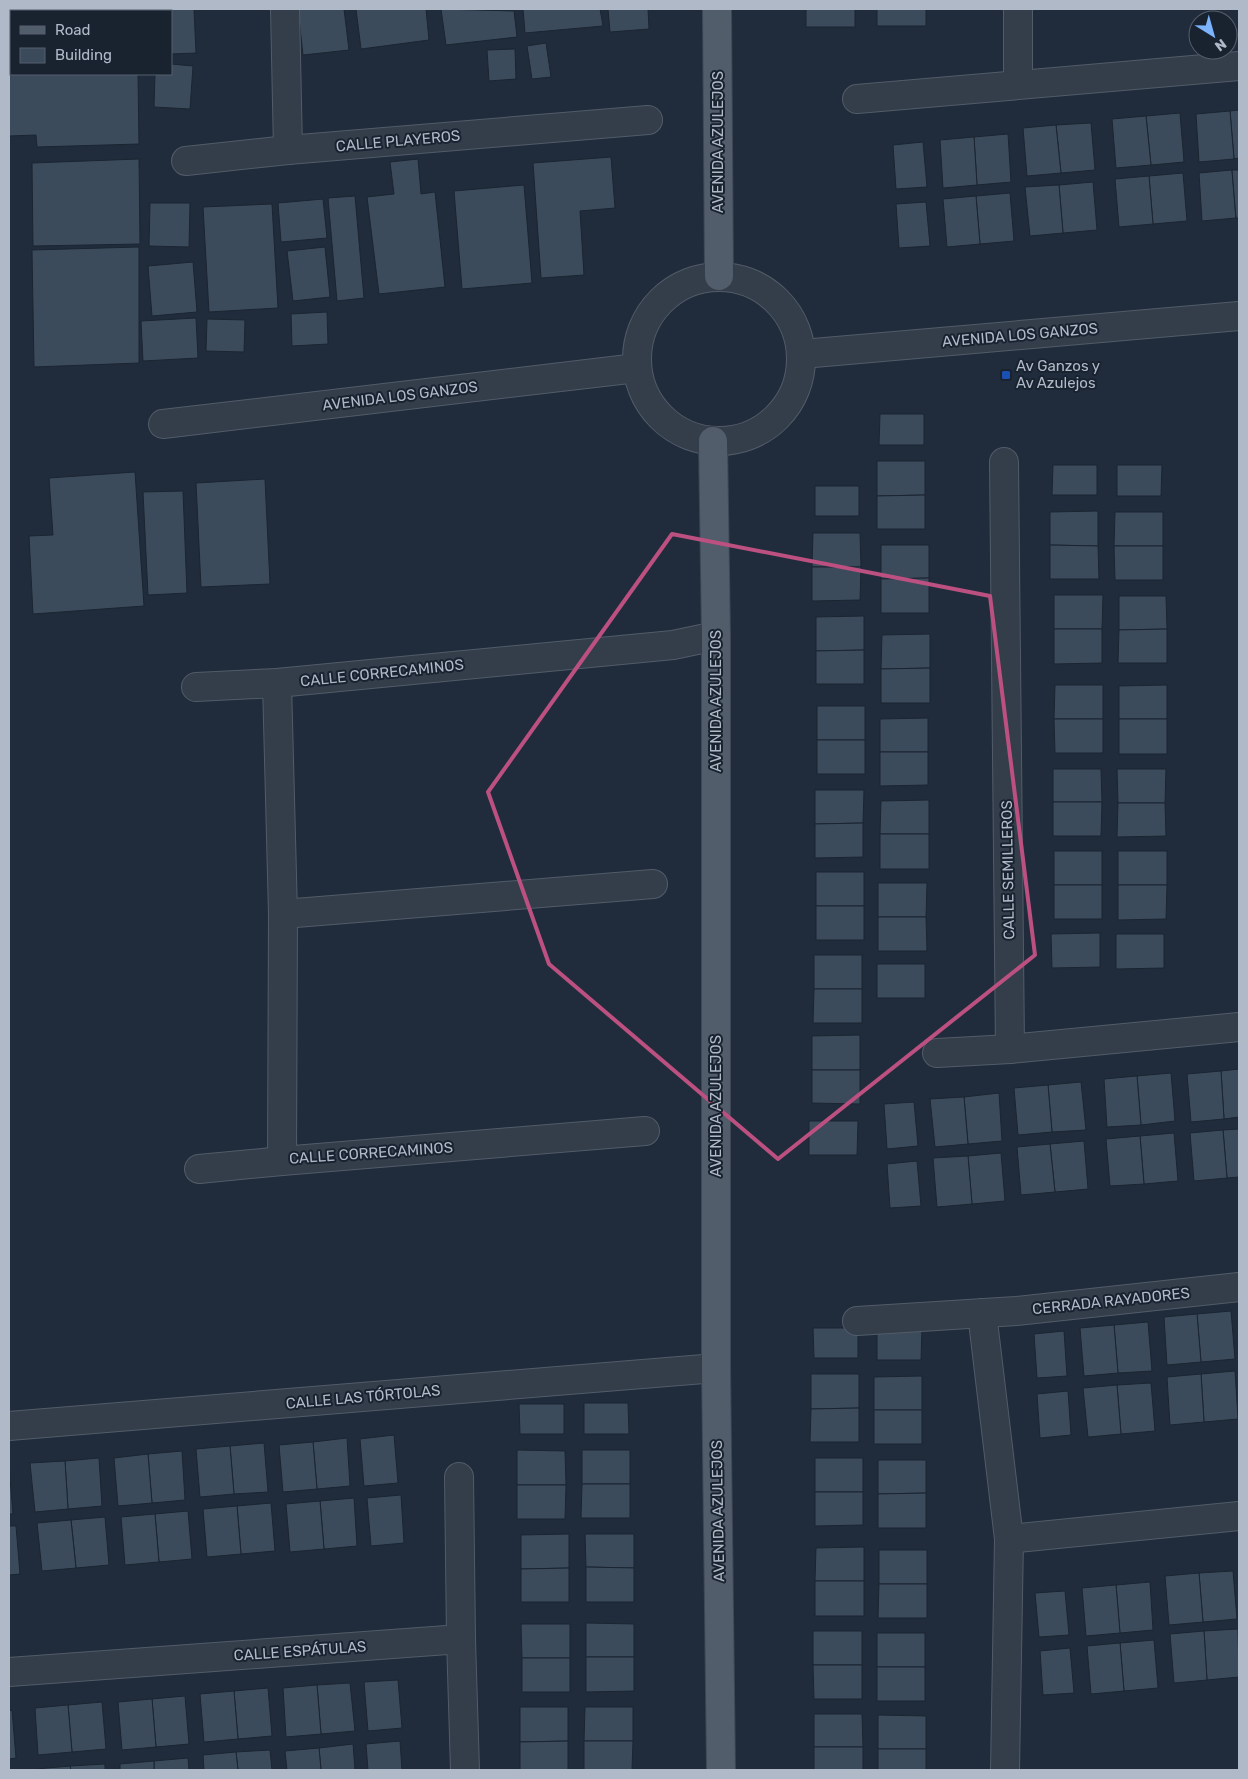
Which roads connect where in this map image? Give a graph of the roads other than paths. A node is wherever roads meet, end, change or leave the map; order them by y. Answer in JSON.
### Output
{"nodes":[{"id":1,"x":285,"y":9,"type":"edge"},
{"id":2,"x":717,"y":9,"type":"edge"},
{"id":3,"x":1018,"y":9,"type":"edge"},
{"id":4,"x":1239,"y":66,"type":"edge"},
{"id":5,"x":1018,"y":84,"type":"junction"},
{"id":6,"x":857,"y":100,"type":"dead end"},
{"id":7,"x":648,"y":120,"type":"dead end"},
{"id":8,"x":288,"y":150,"type":"junction"},
{"id":9,"x":186,"y":161,"type":"dead end"},
{"id":10,"x":719,"y":276,"type":"junction"},
{"id":11,"x":1239,"y":316,"type":"edge"},
{"id":12,"x":802,"y":354,"type":"junction"},
{"id":13,"x":637,"y":368,"type":"junction"},
{"id":14,"x":163,"y":424,"type":"dead end"},
{"id":15,"x":713,"y":441,"type":"junction"},
{"id":16,"x":1004,"y":462,"type":"dead end"},
{"id":17,"x":716,"y":636,"type":"junction"},
{"id":18,"x":277,"y":683,"type":"junction"},
{"id":19,"x":196,"y":687,"type":"dead end"},
{"id":20,"x":653,"y":884,"type":"dead end"},
{"id":21,"x":283,"y":914,"type":"junction"},
{"id":22,"x":1239,"y":1027,"type":"edge"},
{"id":23,"x":1010,"y":1049,"type":"junction"},
{"id":24,"x":937,"y":1053,"type":"dead end"},
{"id":25,"x":646,"y":1131,"type":"dead end"},
{"id":26,"x":282,"y":1161,"type":"junction"},
{"id":27,"x":199,"y":1169,"type":"dead end"},
{"id":28,"x":1239,"y":1288,"type":"edge"},
{"id":29,"x":982,"y":1313,"type":"junction"},
{"id":30,"x":857,"y":1321,"type":"dead end"},
{"id":31,"x":716,"y":1368,"type":"junction"},
{"id":32,"x":9,"y":1426,"type":"edge"},
{"id":33,"x":459,"y":1476,"type":"dead end"},
{"id":34,"x":1239,"y":1516,"type":"edge"},
{"id":35,"x":1009,"y":1539,"type":"junction"},
{"id":36,"x":461,"y":1639,"type":"junction"},
{"id":37,"x":9,"y":1672,"type":"edge"},
{"id":38,"x":464,"y":1770,"type":"edge"},
{"id":39,"x":721,"y":1770,"type":"edge"},
{"id":40,"x":1005,"y":1770,"type":"edge"}],
"edges":[{"from":1,"to":8,"type":"street"},
{"from":2,"to":10,"type":"main road","name":"AVENIDA AZULEJOS"},
{"from":3,"to":5,"type":"street"},
{"from":4,"to":5,"type":"street"},
{"from":5,"to":6,"type":"street"},
{"from":7,"to":8,"type":"street","name":"CALLE PLAYEROS"},
{"from":8,"to":9,"type":"street","name":"CALLE PLAYEROS"},
{"from":10,"to":12,"type":"street"},
{"from":10,"to":13,"type":"street"},
{"from":11,"to":12,"type":"street","name":"AVENIDA LOS GANZOS"},
{"from":12,"to":15,"type":"street"},
{"from":13,"to":14,"type":"street","name":"AVENIDA LOS GANZOS"},
{"from":13,"to":15,"type":"street"},
{"from":15,"to":17,"type":"main road","name":"AVENIDA AZULEJOS"},
{"from":16,"to":23,"type":"street","name":"CALLE SEMILLEROS"},
{"from":17,"to":18,"type":"street","name":"CALLE CORRECAMINOS"},
{"from":17,"to":31,"type":"main road","name":"AVENIDA AZULEJOS"},
{"from":18,"to":19,"type":"street"},
{"from":18,"to":21,"type":"street","name":"CALLE CORRECAMINOS"},
{"from":20,"to":21,"type":"street"},
{"from":21,"to":26,"type":"street","name":"CALLE CORRECAMINOS"},
{"from":22,"to":23,"type":"street"},
{"from":23,"to":24,"type":"street"},
{"from":25,"to":26,"type":"street","name":"CALLE CORRECAMINOS"},
{"from":26,"to":27,"type":"street"},
{"from":28,"to":29,"type":"street","name":"CERRADA RAYADORES"},
{"from":29,"to":30,"type":"street","name":"CERRADA RAYADORES"},
{"from":29,"to":35,"type":"street"},
{"from":31,"to":32,"type":"street","name":"CALLE LAS TÓRTOLAS"},
{"from":31,"to":39,"type":"main road","name":"AVENIDA AZULEJOS"},
{"from":33,"to":36,"type":"street"},
{"from":34,"to":35,"type":"street"},
{"from":35,"to":40,"type":"street"},
{"from":36,"to":37,"type":"street","name":"CALLE ESPÁTULAS"},
{"from":36,"to":38,"type":"street"}]}
